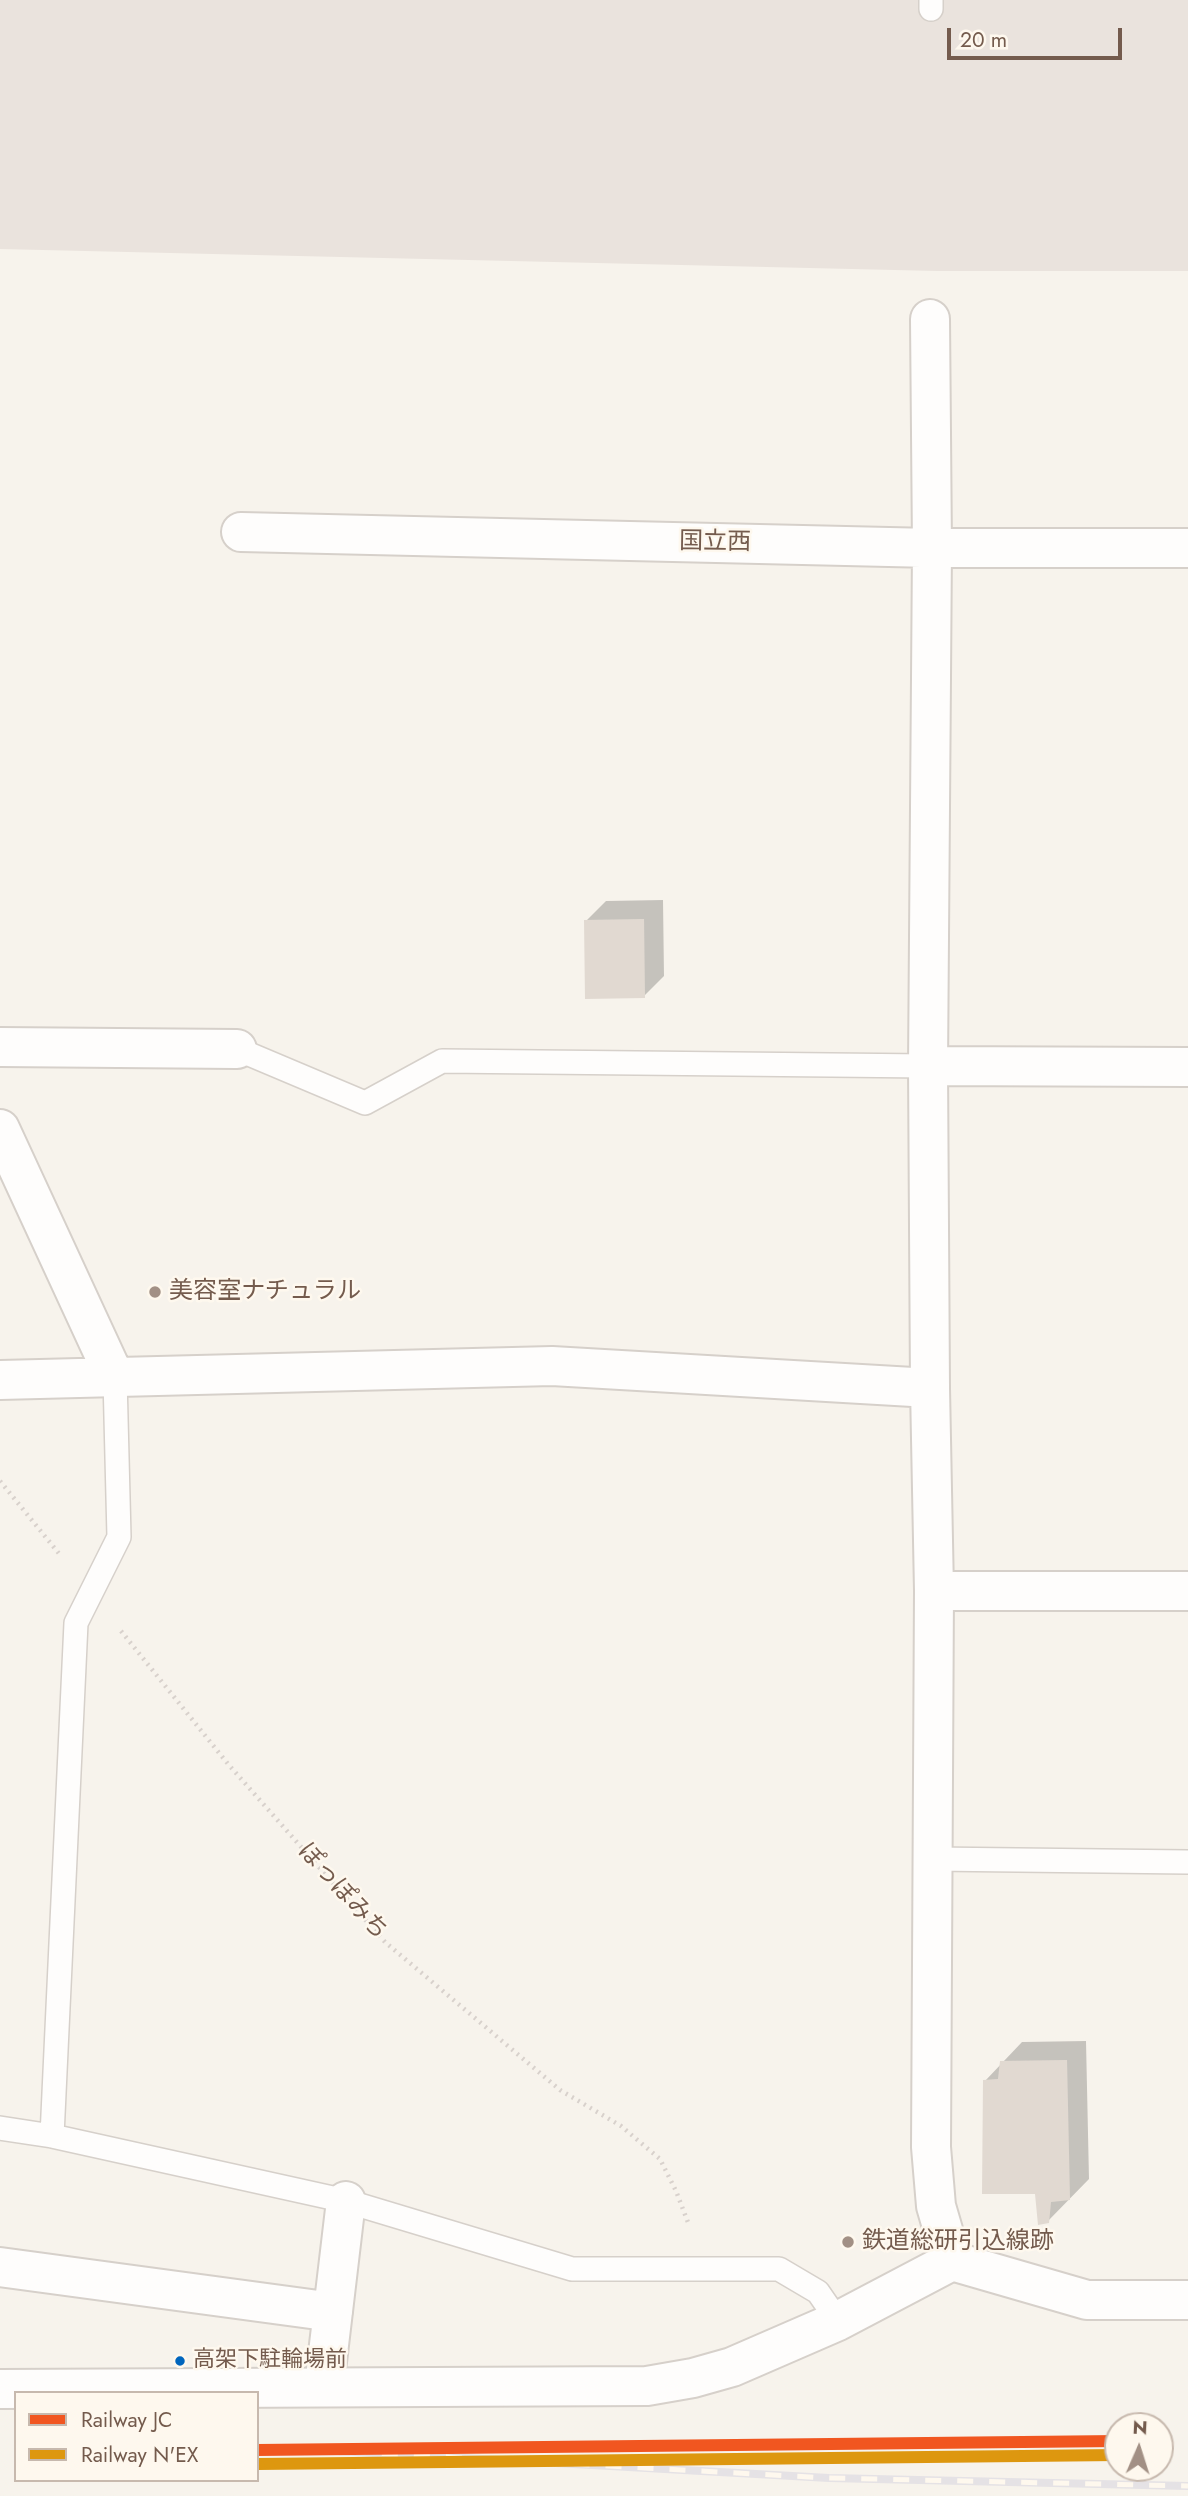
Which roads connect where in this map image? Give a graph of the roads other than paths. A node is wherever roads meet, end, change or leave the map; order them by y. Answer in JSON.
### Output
{"nodes":[{"id":1,"x":930,"y":319,"type":"dead end"},
{"id":2,"x":241,"y":531,"type":"dead end"},
{"id":3,"x":932,"y":548,"type":"junction"},
{"id":4,"x":1188,"y":548,"type":"edge"},
{"id":5,"x":0,"y":1047,"type":"edge"},
{"id":6,"x":237,"y":1049,"type":"joint"},
{"id":7,"x":928,"y":1066,"type":"junction"},
{"id":8,"x":1188,"y":1067,"type":"edge"},
{"id":9,"x":0,"y":1129,"type":"edge"},
{"id":10,"x":115,"y":1378,"type":"junction"},
{"id":11,"x":0,"y":1380,"type":"edge"},
{"id":12,"x":930,"y":1388,"type":"junction"},
{"id":13,"x":934,"y":1591,"type":"junction"},
{"id":14,"x":1188,"y":1591,"type":"edge"},
{"id":15,"x":932,"y":1859,"type":"junction"},
{"id":16,"x":1188,"y":1862,"type":"edge"},
{"id":17,"x":0,"y":2128,"type":"edge"},
{"id":18,"x":52,"y":2136,"type":"junction"},
{"id":19,"x":346,"y":2201,"type":"junction"},
{"id":20,"x":952,"y":2261,"type":"junction"},
{"id":21,"x":0,"y":2267,"type":"edge"},
{"id":22,"x":1188,"y":2300,"type":"edge"},
{"id":23,"x":333,"y":2312,"type":"junction"},
{"id":24,"x":838,"y":2320,"type":"junction"},
{"id":25,"x":324,"y":2387,"type":"junction"},
{"id":26,"x":0,"y":2389,"type":"edge"}],
"edges":[{"from":1,"to":3,"type":"street"},
{"from":2,"to":3,"type":"street","name":"国立西"},
{"from":3,"to":4,"type":"street","name":"国立西"},
{"from":3,"to":7,"type":"street"},
{"from":5,"to":6,"type":"street"},
{"from":6,"to":7,"type":"lane"},
{"from":7,"to":8,"type":"street"},
{"from":7,"to":12,"type":"street"},
{"from":9,"to":10,"type":"street"},
{"from":10,"to":11,"type":"street"},
{"from":10,"to":12,"type":"street"},
{"from":10,"to":18,"type":"lane"},
{"from":12,"to":13,"type":"street"},
{"from":13,"to":14,"type":"street"},
{"from":13,"to":15,"type":"street"},
{"from":15,"to":16,"type":"lane"},
{"from":15,"to":20,"type":"street"},
{"from":17,"to":18,"type":"lane"},
{"from":18,"to":19,"type":"lane"},
{"from":19,"to":23,"type":"street"},
{"from":19,"to":24,"type":"lane"},
{"from":20,"to":22,"type":"street"},
{"from":20,"to":24,"type":"street"},
{"from":21,"to":23,"type":"street"},
{"from":23,"to":25,"type":"street"},
{"from":24,"to":25,"type":"street"},
{"from":25,"to":26,"type":"street"}]}
